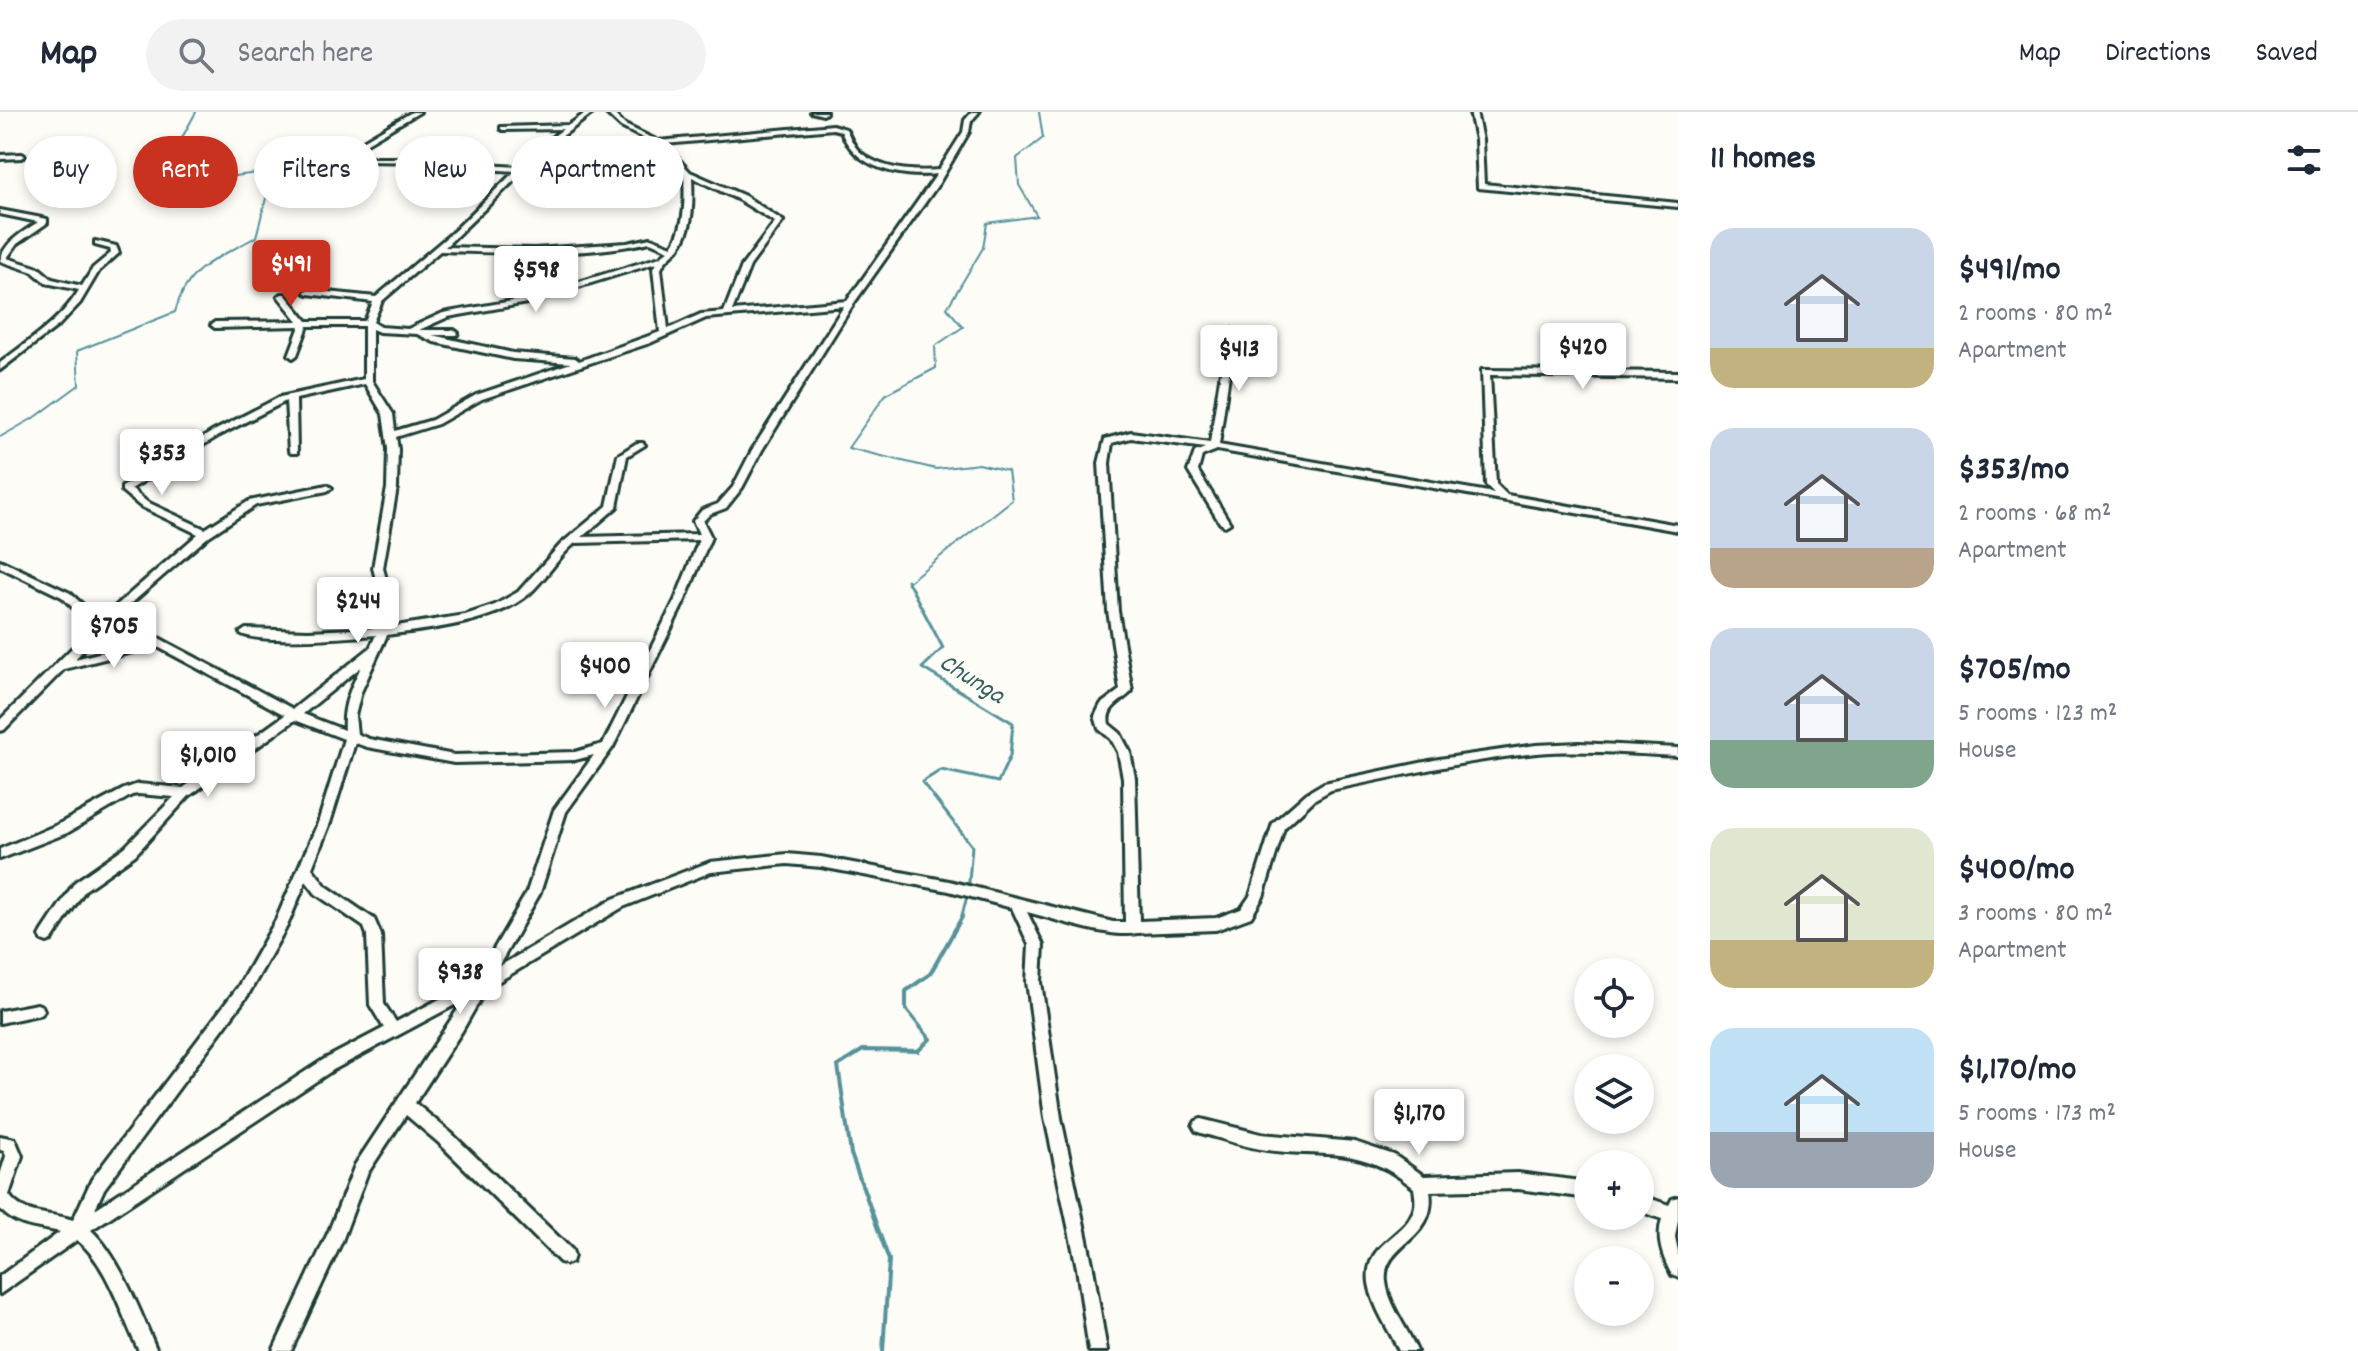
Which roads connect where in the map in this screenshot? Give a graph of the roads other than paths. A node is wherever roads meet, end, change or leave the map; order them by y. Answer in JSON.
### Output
{"nodes":[{"id":1,"x":417,"y":112,"type":"edge"},
{"id":2,"x":591,"y":112,"type":"edge"},
{"id":3,"x":608,"y":112,"type":"edge"},
{"id":4,"x":814,"y":112,"type":"edge"},
{"id":5,"x":1462,"y":112,"type":"edge"},
{"id":6,"x":823,"y":113,"type":"edge"},
{"id":7,"x":971,"y":113,"type":"edge"},
{"id":8,"x":1474,"y":115,"type":"edge"},
{"id":9,"x":572,"y":127,"type":"junction"},
{"id":10,"x":503,"y":128,"type":"dead end"},
{"id":11,"x":559,"y":136,"type":"edge"},
{"id":12,"x":643,"y":136,"type":"edge"},
{"id":13,"x":684,"y":140,"type":"edge"},
{"id":14,"x":22,"y":156,"type":"dead end"},
{"id":15,"x":0,"y":157,"type":"edge"},
{"id":16,"x":511,"y":168,"type":"edge"},
{"id":17,"x":684,"y":169,"type":"edge"},
{"id":18,"x":940,"y":172,"type":"junction"},
{"id":19,"x":688,"y":173,"type":"junction"},
{"id":20,"x":511,"y":180,"type":"edge"},
{"id":21,"x":1678,"y":205,"type":"edge"},
{"id":22,"x":0,"y":212,"type":"edge"},
{"id":23,"x":98,"y":243,"type":"dead end"},
{"id":24,"x":438,"y":249,"type":"junction"},
{"id":25,"x":674,"y":249,"type":"junction"},
{"id":26,"x":660,"y":259,"type":"junction"},
{"id":27,"x":84,"y":289,"type":"junction"},
{"id":28,"x":308,"y":292,"type":"dead end"},
{"id":29,"x":282,"y":296,"type":"dead end"},
{"id":30,"x":378,"y":300,"type":"junction"},
{"id":31,"x":850,"y":303,"type":"junction"},
{"id":32,"x":727,"y":314,"type":"junction"},
{"id":33,"x":368,"y":323,"type":"junction"},
{"id":34,"x":305,"y":324,"type":"junction"},
{"id":35,"x":215,"y":325,"type":"dead end"},
{"id":36,"x":404,"y":332,"type":"junction"},
{"id":37,"x":419,"y":332,"type":"junction"},
{"id":38,"x":1231,"y":332,"type":"dead end"},
{"id":39,"x":454,"y":333,"type":"dead end"},
{"id":40,"x":664,"y":334,"type":"junction"},
{"id":41,"x":293,"y":355,"type":"dead end"},
{"id":42,"x":583,"y":360,"type":"junction"},
{"id":43,"x":0,"y":367,"type":"edge"},
{"id":44,"x":1678,"y":375,"type":"edge"},
{"id":45,"x":368,"y":381,"type":"junction"},
{"id":46,"x":291,"y":397,"type":"junction"},
{"id":47,"x":391,"y":435,"type":"junction"},
{"id":48,"x":640,"y":445,"type":"dead end"},
{"id":49,"x":1214,"y":448,"type":"junction"},
{"id":50,"x":294,"y":451,"type":"dead end"},
{"id":51,"x":327,"y":488,"type":"dead end"},
{"id":52,"x":1510,"y":498,"type":"junction"},
{"id":53,"x":1225,"y":523,"type":"dead end"},
{"id":54,"x":1678,"y":528,"type":"edge"},
{"id":55,"x":205,"y":534,"type":"junction"},
{"id":56,"x":706,"y":537,"type":"junction"},
{"id":57,"x":572,"y":540,"type":"junction"},
{"id":58,"x":0,"y":563,"type":"edge"},
{"id":59,"x":105,"y":623,"type":"junction"},
{"id":60,"x":384,"y":630,"type":"junction"},
{"id":61,"x":246,"y":633,"type":"dead end"},
{"id":62,"x":158,"y":642,"type":"junction"},
{"id":63,"x":374,"y":650,"type":"junction"},
{"id":64,"x":61,"y":666,"type":"junction"},
{"id":65,"x":294,"y":715,"type":"junction"},
{"id":66,"x":0,"y":727,"type":"edge"},
{"id":67,"x":351,"y":736,"type":"junction"},
{"id":68,"x":607,"y":747,"type":"junction"},
{"id":69,"x":1678,"y":752,"type":"edge"},
{"id":70,"x":185,"y":793,"type":"junction"},
{"id":71,"x":0,"y":854,"type":"edge"},
{"id":72,"x":305,"y":869,"type":"junction"},
{"id":73,"x":1017,"y":904,"type":"junction"},
{"id":74,"x":1132,"y":929,"type":"junction"},
{"id":75,"x":47,"y":936,"type":"dead end"},
{"id":76,"x":478,"y":986,"type":"junction"},
{"id":77,"x":37,"y":1010,"type":"dead end"},
{"id":78,"x":0,"y":1017,"type":"edge"},
{"id":79,"x":392,"y":1028,"type":"junction"},
{"id":80,"x":406,"y":1105,"type":"junction"},
{"id":81,"x":1201,"y":1126,"type":"dead end"},
{"id":82,"x":0,"y":1143,"type":"edge"},
{"id":83,"x":1421,"y":1184,"type":"junction"},
{"id":84,"x":1574,"y":1188,"type":"edge"},
{"id":85,"x":1654,"y":1206,"type":"edge"},
{"id":86,"x":1675,"y":1210,"type":"edge"},
{"id":87,"x":77,"y":1230,"type":"junction"},
{"id":88,"x":566,"y":1256,"type":"dead end"},
{"id":89,"x":1678,"y":1269,"type":"edge"},
{"id":90,"x":0,"y":1286,"type":"edge"},
{"id":91,"x":148,"y":1351,"type":"edge"},
{"id":92,"x":282,"y":1351,"type":"edge"},
{"id":93,"x":1098,"y":1351,"type":"edge"},
{"id":94,"x":1408,"y":1351,"type":"edge"}],
"edges":[{"from":1,"to":16,"type":"street"},
{"from":2,"to":9,"type":"street"},
{"from":3,"to":12,"type":"street"},
{"from":4,"to":6,"type":"street"},
{"from":5,"to":8,"type":"street"},
{"from":7,"to":18,"type":"street"},
{"from":8,"to":21,"type":"street"},
{"from":9,"to":10,"type":"street"},
{"from":9,"to":11,"type":"street"},
{"from":13,"to":18,"type":"street"},
{"from":14,"to":15,"type":"street"},
{"from":17,"to":19,"type":"street"},
{"from":18,"to":31,"type":"street"},
{"from":19,"to":25,"type":"street"},
{"from":19,"to":32,"type":"street"},
{"from":20,"to":24,"type":"street"},
{"from":22,"to":27,"type":"street"},
{"from":23,"to":27,"type":"street"},
{"from":24,"to":25,"type":"street"},
{"from":24,"to":30,"type":"street"},
{"from":25,"to":26,"type":"street"},
{"from":26,"to":36,"type":"street"},
{"from":26,"to":40,"type":"street"},
{"from":27,"to":43,"type":"street"},
{"from":28,"to":30,"type":"street"},
{"from":29,"to":34,"type":"street"},
{"from":30,"to":33,"type":"street"},
{"from":31,"to":32,"type":"street"},
{"from":31,"to":56,"type":"street"},
{"from":32,"to":40,"type":"street"},
{"from":33,"to":34,"type":"street"},
{"from":33,"to":36,"type":"street"},
{"from":33,"to":45,"type":"street"},
{"from":34,"to":35,"type":"street"},
{"from":34,"to":41,"type":"street"},
{"from":36,"to":37,"type":"street"},
{"from":37,"to":39,"type":"street"},
{"from":37,"to":42,"type":"street"},
{"from":38,"to":49,"type":"street"},
{"from":40,"to":42,"type":"street"},
{"from":42,"to":47,"type":"street"},
{"from":44,"to":52,"type":"street"},
{"from":45,"to":46,"type":"street"},
{"from":45,"to":47,"type":"street"},
{"from":46,"to":50,"type":"street"},
{"from":46,"to":55,"type":"street"},
{"from":47,"to":60,"type":"street"},
{"from":48,"to":57,"type":"street"},
{"from":49,"to":52,"type":"street"},
{"from":49,"to":53,"type":"street"},
{"from":49,"to":74,"type":"street"},
{"from":51,"to":55,"type":"street"},
{"from":52,"to":54,"type":"street"},
{"from":55,"to":59,"type":"street"},
{"from":56,"to":57,"type":"street"},
{"from":56,"to":68,"type":"street"},
{"from":57,"to":60,"type":"street"},
{"from":58,"to":59,"type":"street"},
{"from":59,"to":62,"type":"street"},
{"from":59,"to":64,"type":"street"},
{"from":60,"to":61,"type":"street"},
{"from":60,"to":63,"type":"street"},
{"from":62,"to":64,"type":"street"},
{"from":62,"to":65,"type":"street"},
{"from":63,"to":65,"type":"street"},
{"from":63,"to":67,"type":"street"},
{"from":64,"to":66,"type":"street"},
{"from":65,"to":67,"type":"street"},
{"from":65,"to":70,"type":"street"},
{"from":67,"to":68,"type":"street"},
{"from":67,"to":72,"type":"street"},
{"from":68,"to":76,"type":"street"},
{"from":69,"to":74,"type":"street"},
{"from":70,"to":71,"type":"street"},
{"from":70,"to":75,"type":"street"},
{"from":72,"to":79,"type":"street"},
{"from":72,"to":87,"type":"street"},
{"from":73,"to":74,"type":"street"},
{"from":73,"to":76,"type":"street"},
{"from":73,"to":93,"type":"street"},
{"from":76,"to":79,"type":"street"},
{"from":76,"to":80,"type":"street"},
{"from":77,"to":78,"type":"street"},
{"from":79,"to":87,"type":"street"},
{"from":80,"to":88,"type":"street"},
{"from":80,"to":92,"type":"street"},
{"from":81,"to":83,"type":"street"},
{"from":82,"to":87,"type":"street"},
{"from":83,"to":84,"type":"street"},
{"from":83,"to":94,"type":"street"},
{"from":85,"to":86,"type":"street"},
{"from":86,"to":89,"type":"street"},
{"from":87,"to":90,"type":"street"},
{"from":87,"to":91,"type":"street"}]}
